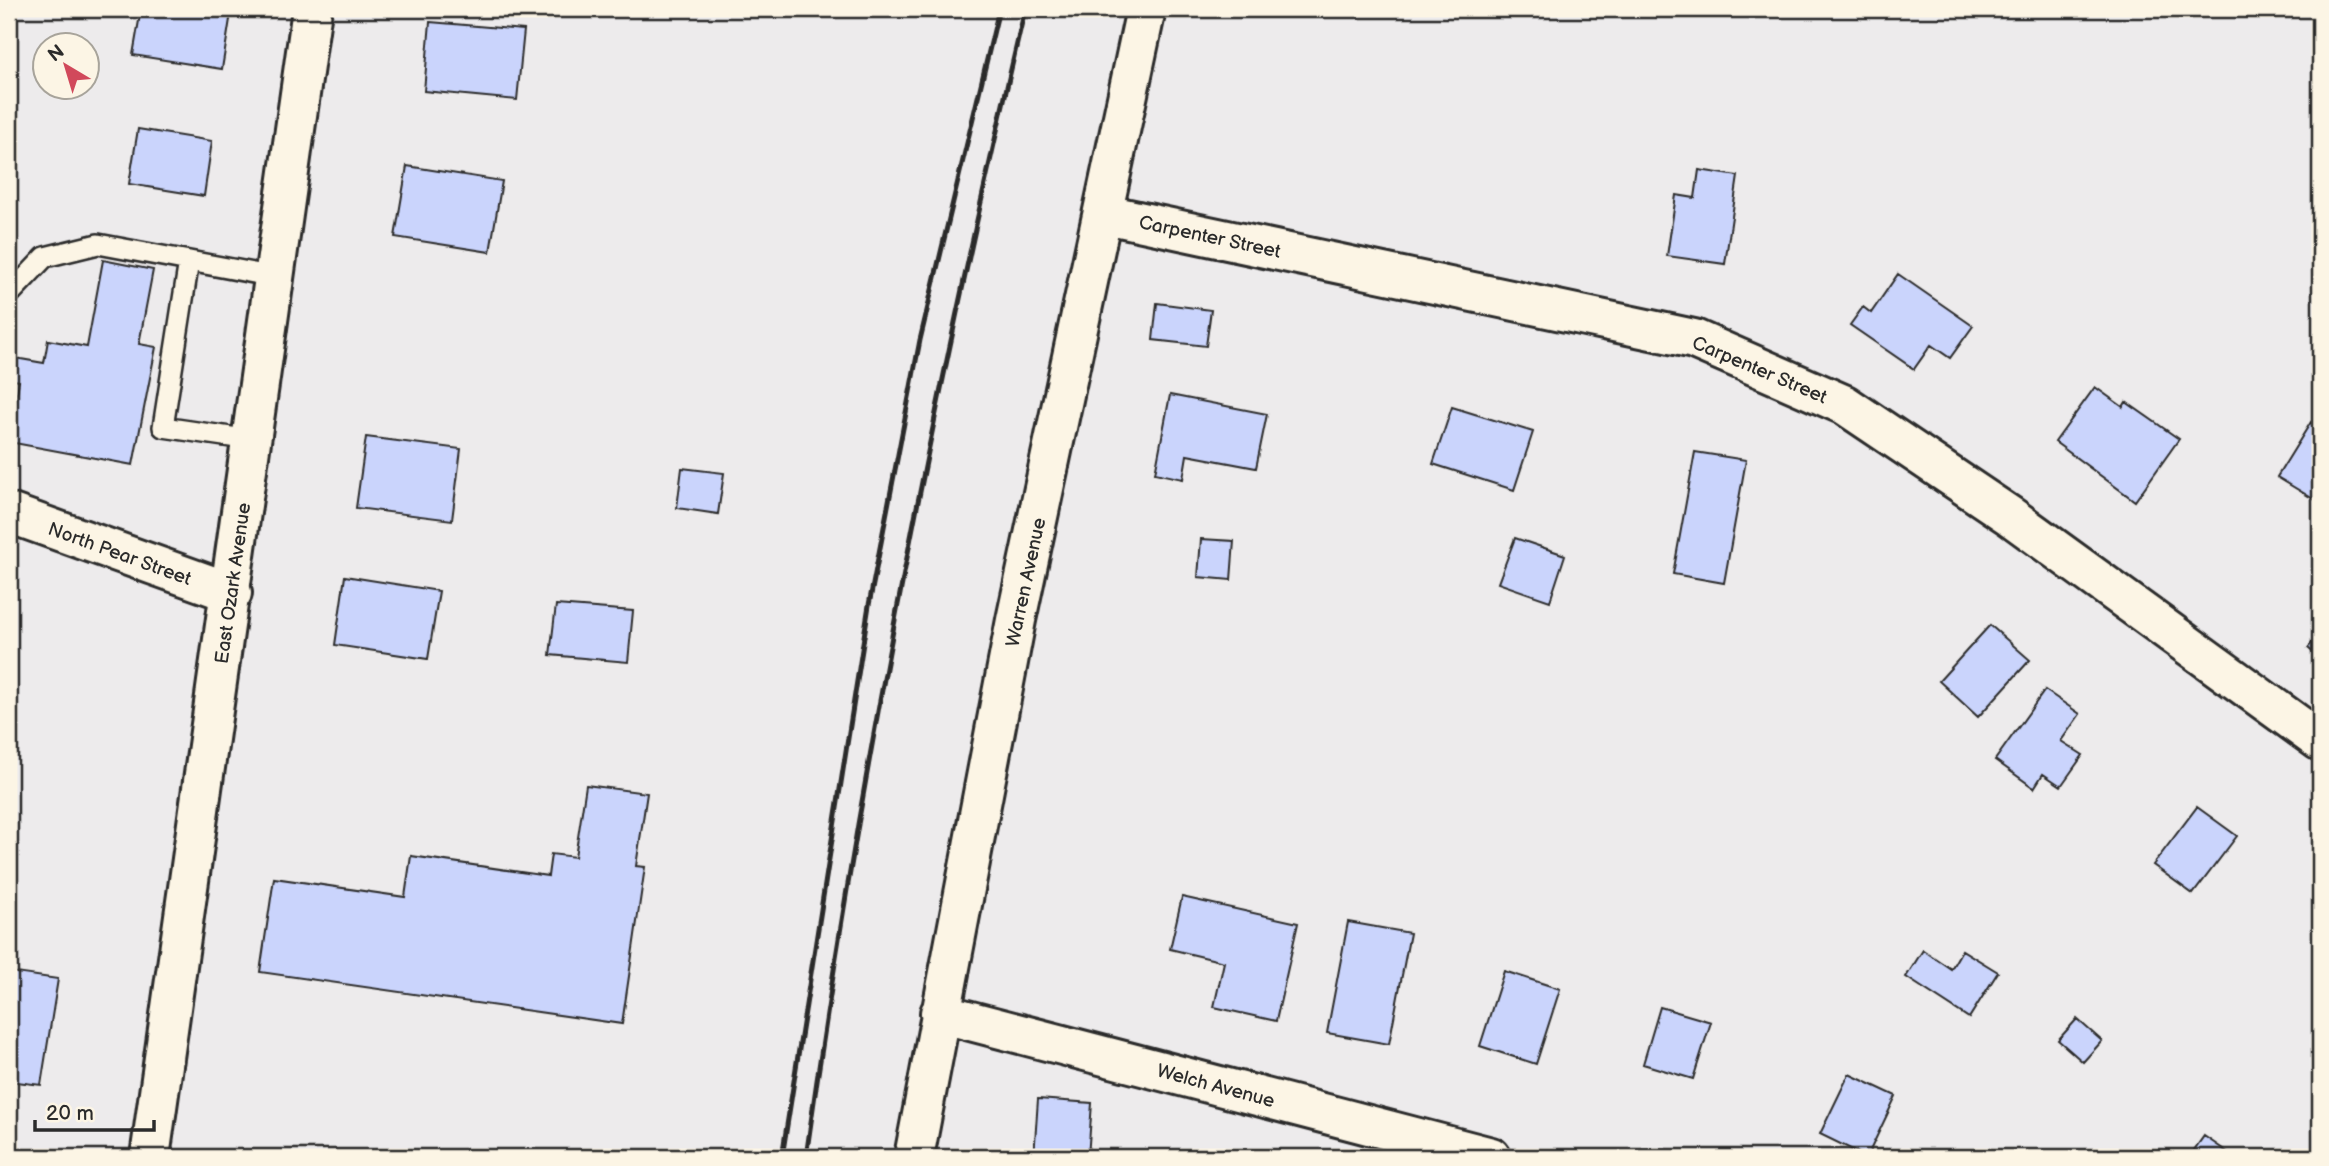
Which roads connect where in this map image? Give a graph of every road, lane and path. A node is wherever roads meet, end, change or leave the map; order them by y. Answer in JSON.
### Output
{"nodes":[{"id":1,"x":312,"y":9,"type":"edge"},
{"id":2,"x":1146,"y":9,"type":"edge"},
{"id":3,"x":1105,"y":214,"type":"junction"},
{"id":4,"x":189,"y":261,"type":"junction"},
{"id":5,"x":275,"y":277,"type":"junction"},
{"id":6,"x":9,"y":295,"type":"edge"},
{"id":7,"x":251,"y":440,"type":"junction"},
{"id":8,"x":9,"y":513,"type":"edge"},
{"id":9,"x":232,"y":593,"type":"junction"},
{"id":10,"x":2320,"y":741,"type":"edge"},
{"id":11,"x":940,"y":1013,"type":"junction"},
{"id":12,"x":150,"y":1157,"type":"edge"},
{"id":13,"x":914,"y":1157,"type":"edge"},
{"id":14,"x":1491,"y":1157,"type":"edge"}],
"edges":[{"from":1,"to":5,"type":"street","name":"East Ozark Avenue"},
{"from":2,"to":3,"type":"street","name":"Warren Avenue"},
{"from":3,"to":10,"type":"street","name":"Carpenter Street"},
{"from":3,"to":11,"type":"street","name":"Warren Avenue"},
{"from":4,"to":5,"type":"lane"},
{"from":4,"to":6,"type":"lane"},
{"from":4,"to":7,"type":"lane"},
{"from":5,"to":7,"type":"street","name":"East Ozark Avenue"},
{"from":7,"to":9,"type":"street","name":"East Ozark Avenue"},
{"from":8,"to":9,"type":"street","name":"North Pear Street"},
{"from":9,"to":12,"type":"street","name":"East Ozark Avenue"},
{"from":11,"to":13,"type":"street","name":"Warren Avenue"},
{"from":11,"to":14,"type":"street","name":"Welch Avenue"}]}
